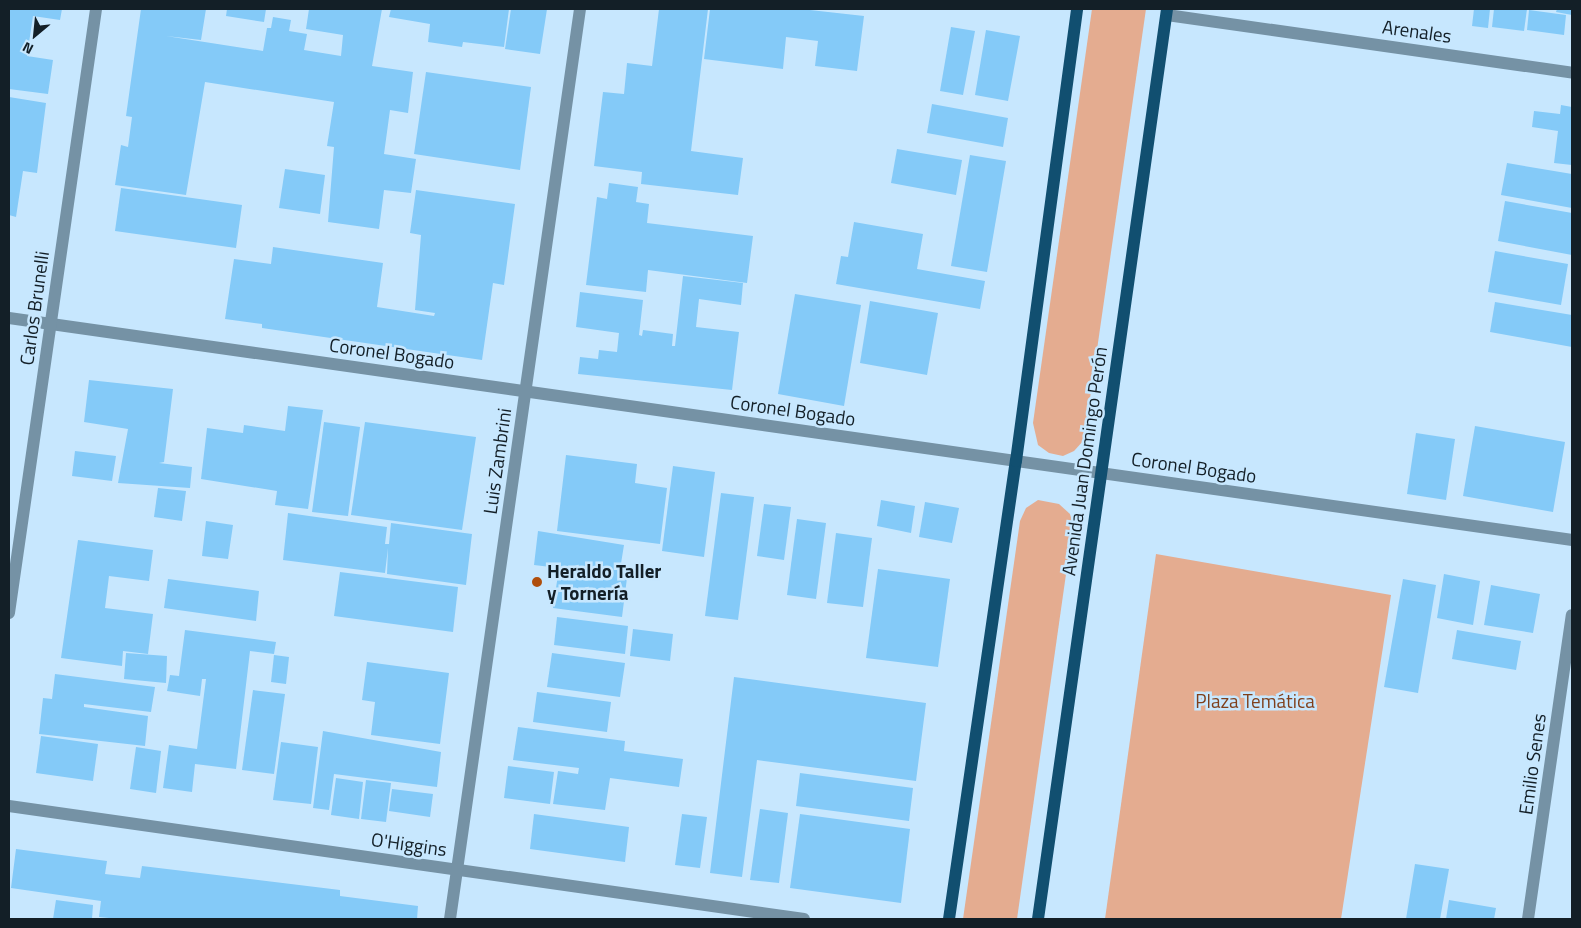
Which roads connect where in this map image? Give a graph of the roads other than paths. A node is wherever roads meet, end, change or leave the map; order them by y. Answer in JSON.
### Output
{"nodes":[{"id":1,"x":96,"y":9,"type":"edge"},
{"id":2,"x":580,"y":9,"type":"edge"},
{"id":3,"x":1077,"y":9,"type":"edge"},
{"id":4,"x":1167,"y":12,"type":"edge"},
{"id":5,"x":1572,"y":73,"type":"edge"},
{"id":6,"x":9,"y":318,"type":"edge"},
{"id":7,"x":50,"y":324,"type":"junction"},
{"id":8,"x":526,"y":391,"type":"junction"},
{"id":9,"x":1016,"y":461,"type":"junction"},
{"id":10,"x":1101,"y":473,"type":"junction"},
{"id":11,"x":1572,"y":540,"type":"edge"},
{"id":12,"x":9,"y":613,"type":"edge"},
{"id":13,"x":1572,"y":615,"type":"edge"},
{"id":14,"x":9,"y":806,"type":"edge"},
{"id":15,"x":457,"y":870,"type":"junction"},
{"id":16,"x":450,"y":919,"type":"edge"},
{"id":17,"x":804,"y":919,"type":"edge"},
{"id":18,"x":949,"y":919,"type":"edge"},
{"id":19,"x":1038,"y":919,"type":"edge"},
{"id":20,"x":1528,"y":919,"type":"edge"}],
"edges":[{"from":1,"to":7,"type":"street","name":"Carlos Brunelli"},
{"from":2,"to":8,"type":"street","name":"Luis Zambrini"},
{"from":3,"to":9,"type":"main road"},
{"from":4,"to":5,"type":"street","name":"Arenales"},
{"from":4,"to":10,"type":"main road","name":"Avenida Juan Domingo Perón"},
{"from":6,"to":7,"type":"street","name":"Coronel Bogado"},
{"from":7,"to":8,"type":"street","name":"Coronel Bogado"},
{"from":7,"to":12,"type":"street","name":"Carlos Brunelli"},
{"from":8,"to":9,"type":"street","name":"Coronel Bogado"},
{"from":8,"to":15,"type":"street","name":"Luis Zambrini"},
{"from":9,"to":10,"type":"street","name":"Coronel Bogado"},
{"from":9,"to":18,"type":"main road"},
{"from":10,"to":11,"type":"street","name":"Coronel Bogado"},
{"from":10,"to":19,"type":"main road","name":"Avenida Juan Domingo Perón"},
{"from":13,"to":20,"type":"street","name":"Emilio Senes"},
{"from":14,"to":15,"type":"street","name":"O'Higgins"},
{"from":15,"to":16,"type":"street","name":"Luis Zambrini"},
{"from":15,"to":17,"type":"street","name":"O'Higgins"}]}
